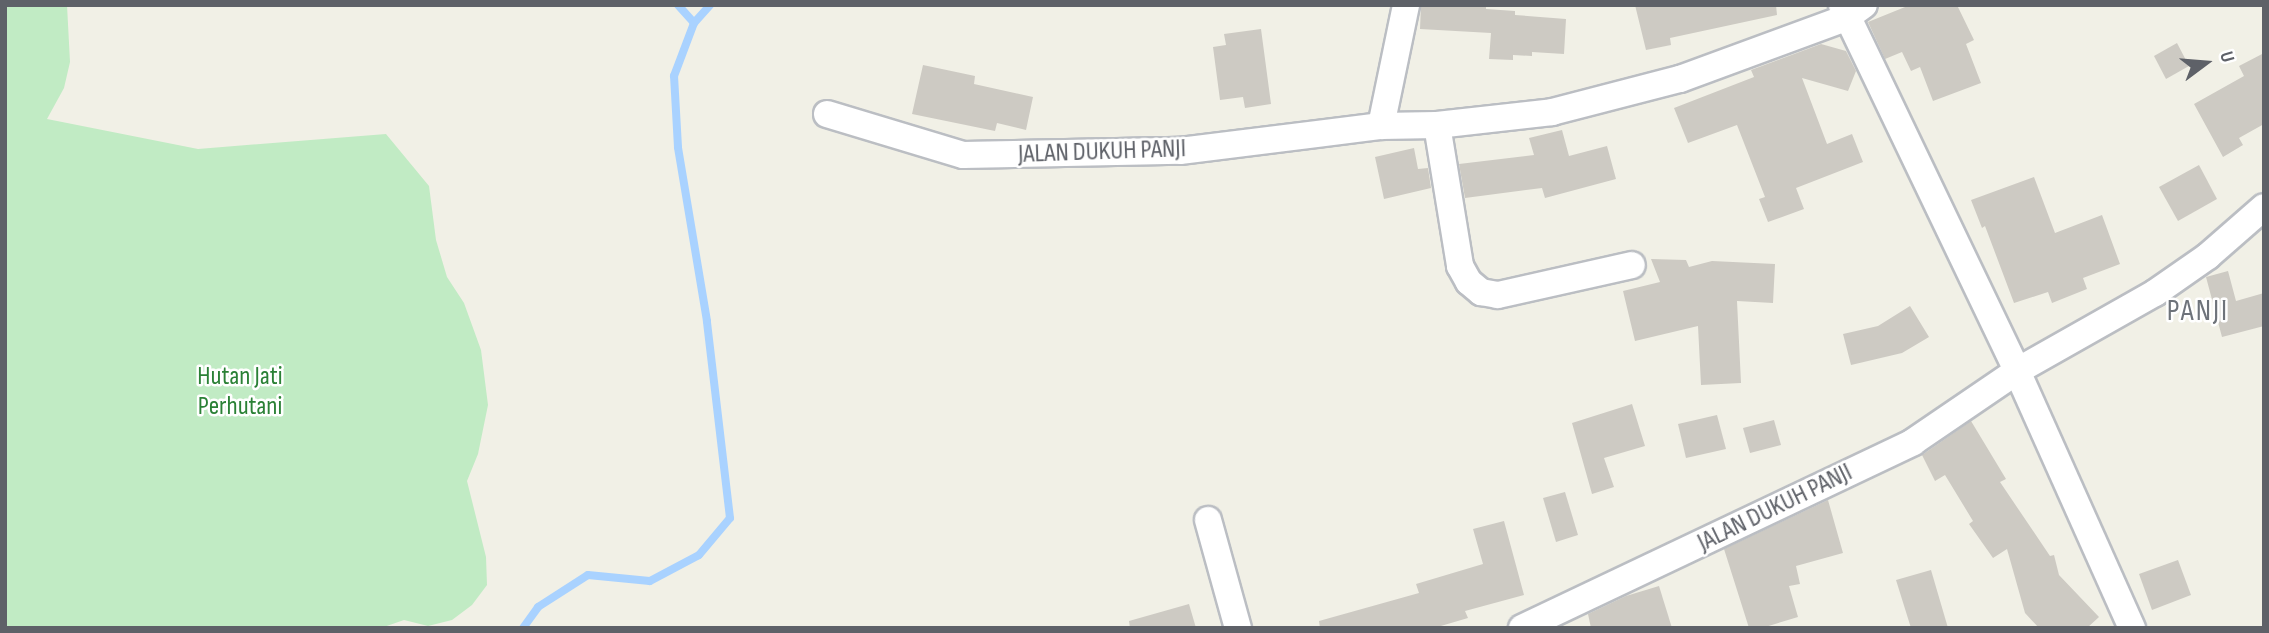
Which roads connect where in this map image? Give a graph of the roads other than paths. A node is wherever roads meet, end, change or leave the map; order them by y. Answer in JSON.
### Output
{"nodes":[{"id":1,"x":1406,"y":5,"type":"edge"},
{"id":2,"x":1851,"y":9,"type":"edge"},
{"id":3,"x":827,"y":114,"type":"dead end"},
{"id":4,"x":1437,"y":125,"type":"junction"},
{"id":5,"x":1381,"y":126,"type":"junction"},
{"id":6,"x":2264,"y":207,"type":"edge"},
{"id":7,"x":1632,"y":265,"type":"dead end"},
{"id":8,"x":2017,"y":371,"type":"junction"},
{"id":9,"x":1208,"y":520,"type":"dead end"},
{"id":10,"x":1238,"y":628,"type":"edge"},
{"id":11,"x":1522,"y":628,"type":"edge"},
{"id":12,"x":2132,"y":628,"type":"edge"}],
"edges":[{"from":1,"to":5,"type":"street"},
{"from":2,"to":4,"type":"street","name":"JALAN DUKUH PANJI"},
{"from":2,"to":8,"type":"street","name":"JALAN DUKUH PANJI"},
{"from":3,"to":5,"type":"street","name":"JALAN DUKUH PANJI"},
{"from":4,"to":5,"type":"street","name":"JALAN DUKUH PANJI"},
{"from":4,"to":7,"type":"street"},
{"from":6,"to":8,"type":"street","name":"JALAN DUKUH PANJI"},
{"from":8,"to":11,"type":"street","name":"JALAN DUKUH PANJI"},
{"from":8,"to":12,"type":"street","name":"JALAN DUKUH PANJI"},
{"from":9,"to":10,"type":"street"}]}
